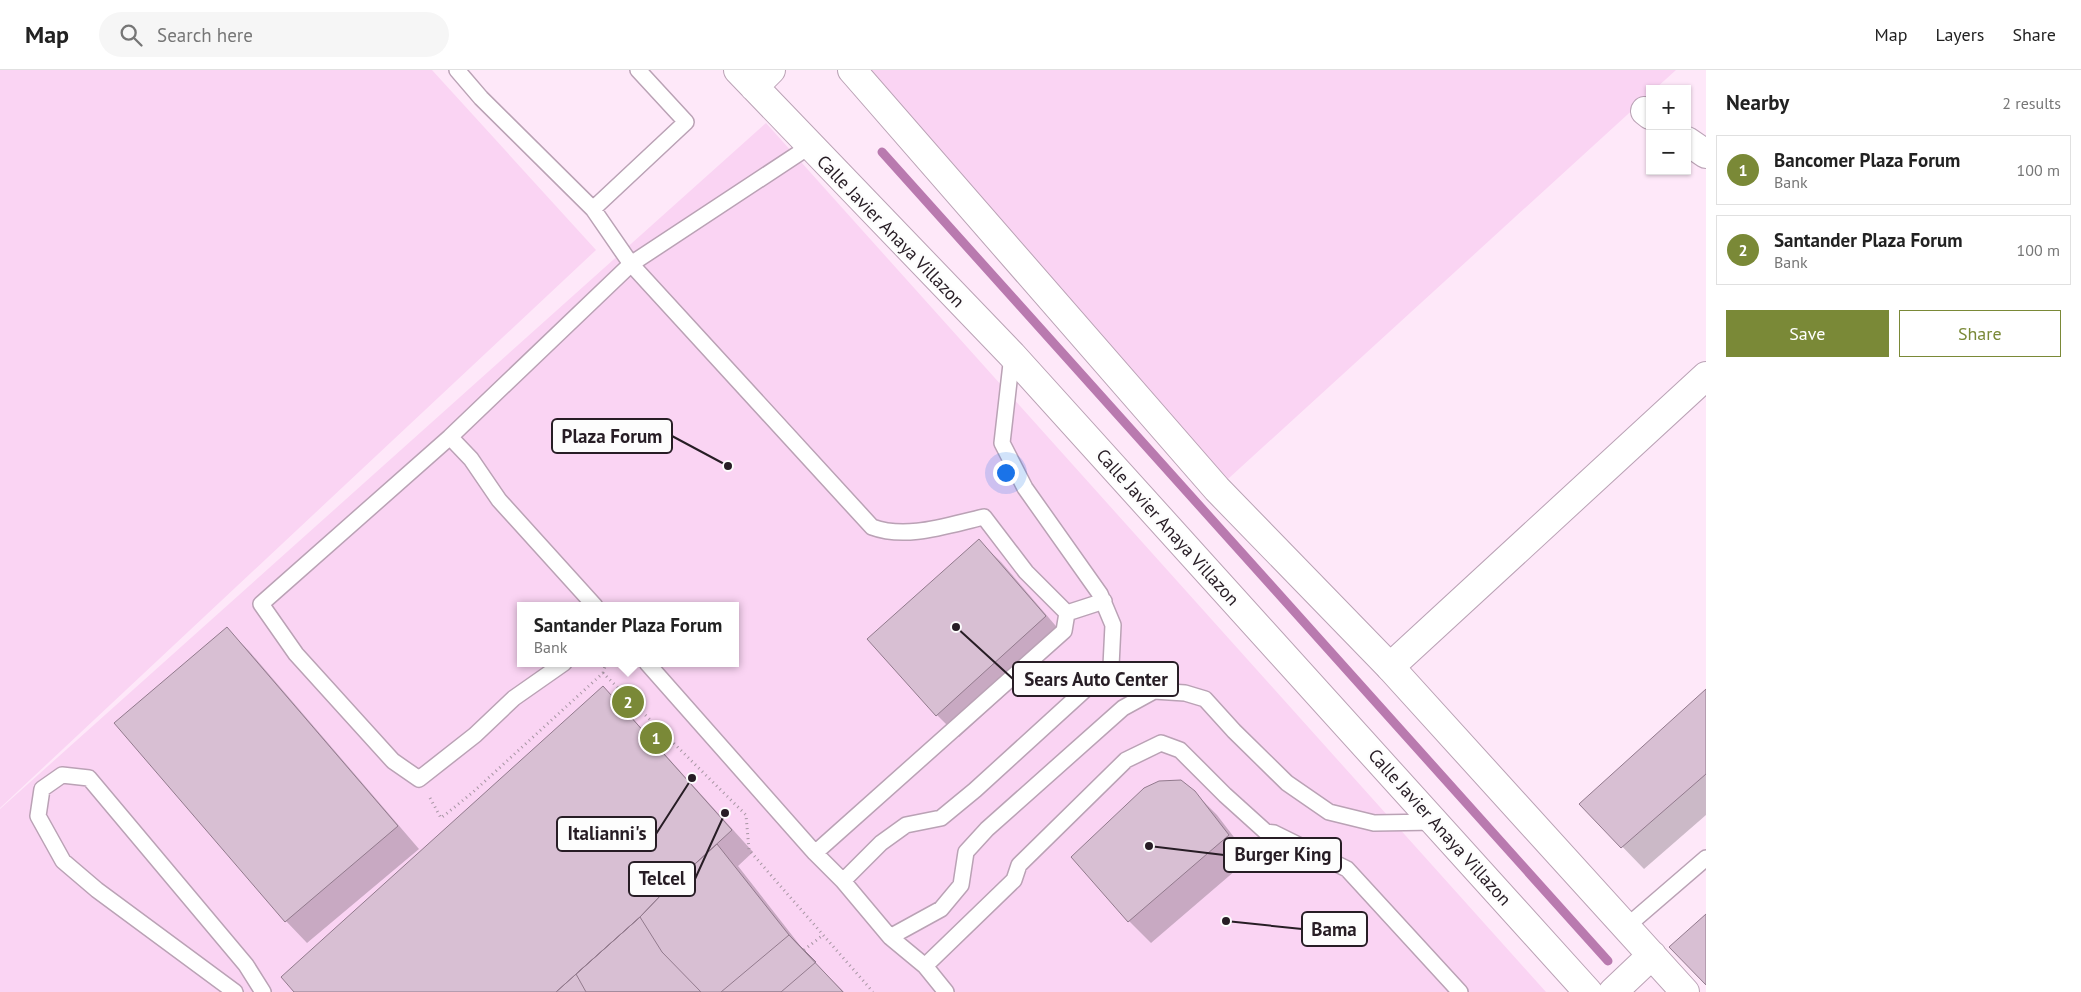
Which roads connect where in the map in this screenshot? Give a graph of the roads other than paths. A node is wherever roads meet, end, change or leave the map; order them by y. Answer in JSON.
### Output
{"nodes":[{"id":1,"x":457,"y":70,"type":"edge"},
{"id":2,"x":638,"y":70,"type":"edge"},
{"id":3,"x":852,"y":70,"type":"edge"},
{"id":4,"x":754,"y":76,"type":"edge"},
{"id":5,"x":1691,"y":144,"type":"edge"},
{"id":6,"x":810,"y":146,"type":"junction"},
{"id":7,"x":1706,"y":154,"type":"edge"},
{"id":8,"x":593,"y":209,"type":"junction"},
{"id":9,"x":631,"y":264,"type":"junction"},
{"id":10,"x":1012,"y":355,"type":"junction"},
{"id":11,"x":1706,"y":376,"type":"edge"},
{"id":12,"x":450,"y":437,"type":"junction"},
{"id":13,"x":1104,"y":601,"type":"junction"},
{"id":14,"x":591,"y":602,"type":"edge"},
{"id":15,"x":1067,"y":613,"type":"junction"},
{"id":16,"x":558,"y":667,"type":"edge"},
{"id":17,"x":651,"y":667,"type":"edge"},
{"id":18,"x":1390,"y":667,"type":"junction"},
{"id":19,"x":1436,"y":822,"type":"junction"},
{"id":20,"x":815,"y":852,"type":"junction"},
{"id":21,"x":1706,"y":858,"type":"edge"},
{"id":22,"x":843,"y":881,"type":"junction"},
{"id":23,"x":1626,"y":927,"type":"junction"},
{"id":24,"x":890,"y":937,"type":"junction"},
{"id":25,"x":1652,"y":956,"type":"junction"},
{"id":26,"x":925,"y":966,"type":"junction"},
{"id":27,"x":235,"y":992,"type":"edge"},
{"id":28,"x":263,"y":992,"type":"edge"},
{"id":29,"x":946,"y":992,"type":"edge"},
{"id":30,"x":1460,"y":992,"type":"edge"},
{"id":31,"x":1588,"y":992,"type":"edge"},
{"id":32,"x":1614,"y":992,"type":"edge"},
{"id":33,"x":1685,"y":992,"type":"edge"}],
"edges":[{"from":1,"to":8,"type":"lane"},
{"from":2,"to":8,"type":"lane"},
{"from":3,"to":18,"type":"street"},
{"from":4,"to":6,"type":"street","name":"Calle Javier Anaya Villazon"},
{"from":5,"to":7,"type":"street"},
{"from":6,"to":9,"type":"lane"},
{"from":6,"to":10,"type":"street","name":"Calle Javier Anaya Villazon"},
{"from":8,"to":9,"type":"lane"},
{"from":9,"to":12,"type":"lane"},
{"from":9,"to":15,"type":"lane"},
{"from":10,"to":13,"type":"lane"},
{"from":10,"to":19,"type":"street","name":"Calle Javier Anaya Villazon"},
{"from":11,"to":18,"type":"street"},
{"from":12,"to":14,"type":"lane"},
{"from":12,"to":16,"type":"lane"},
{"from":13,"to":15,"type":"lane"},
{"from":13,"to":22,"type":"lane"},
{"from":15,"to":20,"type":"lane"},
{"from":17,"to":20,"type":"lane"},
{"from":18,"to":23,"type":"street"},
{"from":19,"to":24,"type":"lane"},
{"from":19,"to":31,"type":"street","name":"Calle Javier Anaya Villazon"},
{"from":20,"to":22,"type":"lane"},
{"from":21,"to":23,"type":"lane"},
{"from":22,"to":24,"type":"lane"},
{"from":23,"to":25,"type":"street"},
{"from":24,"to":26,"type":"lane"},
{"from":25,"to":32,"type":"street"},
{"from":25,"to":33,"type":"street"},
{"from":26,"to":29,"type":"lane"},
{"from":26,"to":30,"type":"lane"},
{"from":27,"to":28,"type":"lane"}]}
